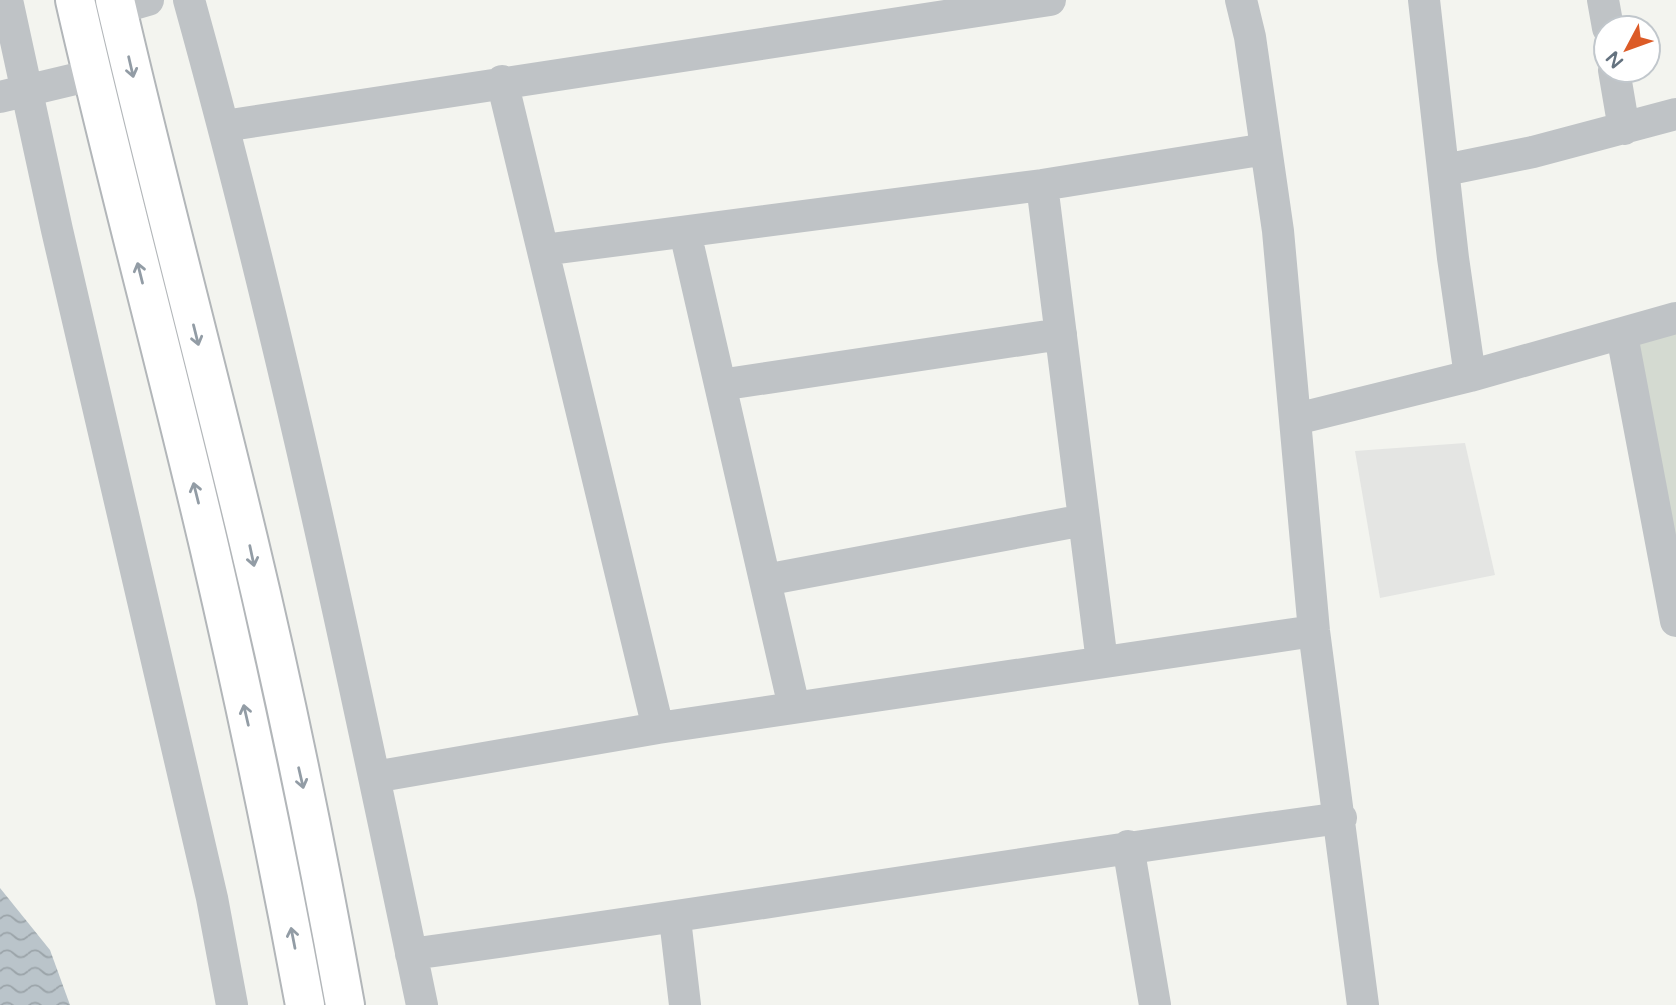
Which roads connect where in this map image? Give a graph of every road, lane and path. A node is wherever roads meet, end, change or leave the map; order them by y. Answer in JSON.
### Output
{"nodes":[{"id":1,"x":7,"y":0,"type":"edge"},
{"id":2,"x":75,"y":0,"type":"edge"},
{"id":3,"x":189,"y":0,"type":"edge"},
{"id":4,"x":1241,"y":0,"type":"edge"},
{"id":5,"x":1424,"y":0,"type":"edge"},
{"id":6,"x":1032,"y":1,"type":"edge"},
{"id":7,"x":127,"y":3,"type":"edge"},
{"id":8,"x":92,"y":75,"type":"junction"},
{"id":9,"x":502,"y":81,"type":"junction"},
{"id":10,"x":1616,"y":84,"type":"edge"},
{"id":11,"x":13,"y":94,"type":"edge"},
{"id":12,"x":1676,"y":114,"type":"edge"},
{"id":13,"x":224,"y":125,"type":"junction"},
{"id":14,"x":1623,"y":129,"type":"junction"},
{"id":15,"x":1266,"y":149,"type":"junction"},
{"id":16,"x":1445,"y":170,"type":"junction"},
{"id":17,"x":1042,"y":185,"type":"junction"},
{"id":18,"x":685,"y":232,"type":"junction"},
{"id":19,"x":543,"y":250,"type":"junction"},
{"id":20,"x":1676,"y":318,"type":"edge"},
{"id":21,"x":1061,"y":334,"type":"junction"},
{"id":22,"x":1622,"y":335,"type":"junction"},
{"id":23,"x":1470,"y":376,"type":"junction"},
{"id":24,"x":720,"y":384,"type":"junction"},
{"id":25,"x":1296,"y":419,"type":"junction"},
{"id":26,"x":1084,"y":520,"type":"junction"},
{"id":27,"x":765,"y":580,"type":"junction"},
{"id":28,"x":1676,"y":621,"type":"edge"},
{"id":29,"x":1314,"y":631,"type":"junction"},
{"id":30,"x":1102,"y":662,"type":"junction"},
{"id":31,"x":794,"y":707,"type":"junction"},
{"id":32,"x":658,"y":728,"type":"junction"},
{"id":33,"x":374,"y":777,"type":"junction"},
{"id":34,"x":1340,"y":818,"type":"junction"},
{"id":35,"x":1128,"y":846,"type":"junction"},
{"id":36,"x":675,"y":919,"type":"junction"},
{"id":37,"x":411,"y":954,"type":"junction"},
{"id":38,"x":232,"y":1005,"type":"edge"},
{"id":39,"x":305,"y":1005,"type":"edge"},
{"id":40,"x":345,"y":1005,"type":"edge"},
{"id":41,"x":422,"y":1005,"type":"edge"},
{"id":42,"x":685,"y":1005,"type":"edge"},
{"id":43,"x":1155,"y":1005,"type":"edge"},
{"id":44,"x":1363,"y":1005,"type":"edge"}],
"edges":[{"from":1,"to":11,"type":"street"},
{"from":2,"to":8,"type":"main road"},
{"from":3,"to":13,"type":"street"},
{"from":4,"to":15,"type":"street"},
{"from":5,"to":16,"type":"street"},
{"from":6,"to":9,"type":"street"},
{"from":7,"to":40,"type":"main road","one_way":true},
{"from":8,"to":11,"type":"street"},
{"from":39,"to":8,"type":"main road","one_way":true},
{"from":9,"to":13,"type":"street"},
{"from":9,"to":19,"type":"street"},
{"from":10,"to":14,"type":"street"},
{"from":11,"to":38,"type":"street"},
{"from":12,"to":14,"type":"street"},
{"from":13,"to":33,"type":"street"},
{"from":14,"to":16,"type":"street"},
{"from":15,"to":17,"type":"street"},
{"from":15,"to":25,"type":"street"},
{"from":16,"to":23,"type":"street"},
{"from":17,"to":18,"type":"street"},
{"from":17,"to":21,"type":"street"},
{"from":18,"to":19,"type":"street"},
{"from":18,"to":24,"type":"street"},
{"from":19,"to":32,"type":"street"},
{"from":20,"to":22,"type":"street"},
{"from":21,"to":24,"type":"street"},
{"from":21,"to":26,"type":"street"},
{"from":22,"to":23,"type":"street"},
{"from":22,"to":28,"type":"street"},
{"from":23,"to":25,"type":"street"},
{"from":24,"to":27,"type":"street"},
{"from":25,"to":29,"type":"street"},
{"from":26,"to":27,"type":"street"},
{"from":26,"to":30,"type":"street"},
{"from":27,"to":31,"type":"street"},
{"from":29,"to":30,"type":"street"},
{"from":29,"to":34,"type":"street"},
{"from":30,"to":31,"type":"street"},
{"from":31,"to":32,"type":"street"},
{"from":32,"to":33,"type":"street"},
{"from":33,"to":37,"type":"street"},
{"from":34,"to":35,"type":"street"},
{"from":34,"to":44,"type":"street"},
{"from":35,"to":36,"type":"street"},
{"from":35,"to":43,"type":"street"},
{"from":36,"to":37,"type":"street"},
{"from":36,"to":42,"type":"street"},
{"from":37,"to":41,"type":"street"}]}
